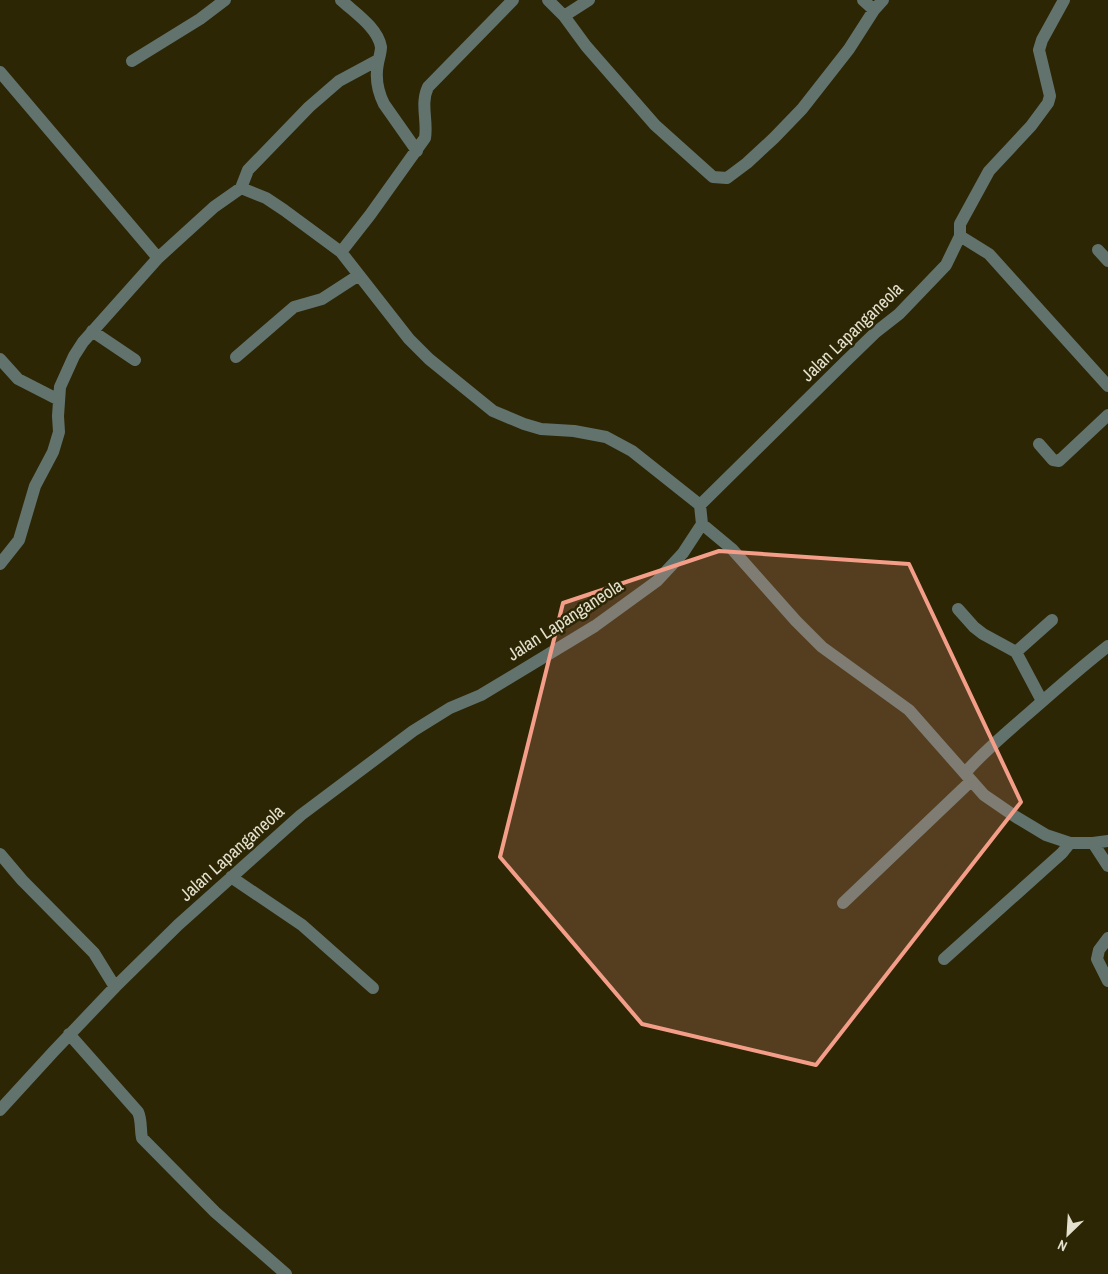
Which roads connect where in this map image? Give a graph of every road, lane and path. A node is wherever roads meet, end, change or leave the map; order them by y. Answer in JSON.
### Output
{"nodes":[{"id":1,"x":224,"y":0,"type":"edge"},
{"id":2,"x":341,"y":0,"type":"edge"},
{"id":3,"x":513,"y":0,"type":"edge"},
{"id":4,"x":548,"y":0,"type":"edge"},
{"id":5,"x":589,"y":0,"type":"edge"},
{"id":6,"x":863,"y":0,"type":"edge"},
{"id":7,"x":884,"y":0,"type":"edge"},
{"id":8,"x":1064,"y":0,"type":"edge"},
{"id":9,"x":874,"y":10,"type":"junction"},
{"id":10,"x":564,"y":16,"type":"junction"},
{"id":11,"x":132,"y":60,"type":"dead end"},
{"id":12,"x":378,"y":60,"type":"junction"},
{"id":13,"x":0,"y":72,"type":"edge"},
{"id":14,"x":417,"y":151,"type":"junction"},
{"id":15,"x":241,"y":188,"type":"junction"},
{"id":16,"x":960,"y":236,"type":"junction"},
{"id":17,"x":1098,"y":250,"type":"dead end"},
{"id":18,"x":341,"y":252,"type":"junction"},
{"id":19,"x":158,"y":258,"type":"junction"},
{"id":20,"x":1108,"y":261,"type":"edge"},
{"id":21,"x":359,"y":275,"type":"junction"},
{"id":22,"x":92,"y":332,"type":"junction"},
{"id":23,"x":236,"y":357,"type":"dead end"},
{"id":24,"x":0,"y":359,"type":"edge"},
{"id":25,"x":134,"y":360,"type":"dead end"},
{"id":26,"x":1108,"y":386,"type":"edge"},
{"id":27,"x":58,"y":400,"type":"junction"},
{"id":28,"x":1108,"y":415,"type":"edge"},
{"id":29,"x":1039,"y":444,"type":"dead end"},
{"id":30,"x":700,"y":504,"type":"junction"},
{"id":31,"x":702,"y":524,"type":"junction"},
{"id":32,"x":0,"y":564,"type":"edge"},
{"id":33,"x":958,"y":609,"type":"dead end"},
{"id":34,"x":1052,"y":620,"type":"dead end"},
{"id":35,"x":1108,"y":646,"type":"edge"},
{"id":36,"x":1016,"y":652,"type":"junction"},
{"id":37,"x":1042,"y":701,"type":"junction"},
{"id":38,"x":968,"y":777,"type":"junction"},
{"id":39,"x":1108,"y":841,"type":"edge"},
{"id":40,"x":1070,"y":843,"type":"junction"},
{"id":41,"x":1093,"y":843,"type":"junction"},
{"id":42,"x":0,"y":854,"type":"edge"},
{"id":43,"x":1108,"y":866,"type":"edge"},
{"id":44,"x":231,"y":877,"type":"junction"},
{"id":45,"x":843,"y":903,"type":"dead end"},
{"id":46,"x":1108,"y":938,"type":"edge"},
{"id":47,"x":944,"y":959,"type":"dead end"},
{"id":48,"x":1108,"y":981,"type":"edge"},
{"id":49,"x":115,"y":987,"type":"junction"},
{"id":50,"x":373,"y":988,"type":"dead end"},
{"id":51,"x":69,"y":1034,"type":"junction"},
{"id":52,"x":0,"y":1110,"type":"edge"},
{"id":53,"x":286,"y":1274,"type":"edge"}],
"edges":[{"from":1,"to":11,"type":"street"},
{"from":2,"to":12,"type":"street"},
{"from":3,"to":14,"type":"street"},
{"from":4,"to":10,"type":"street"},
{"from":5,"to":10,"type":"street"},
{"from":6,"to":9,"type":"street"},
{"from":7,"to":9,"type":"street"},
{"from":8,"to":16,"type":"street","name":"Jalan Lapanganeola"},
{"from":9,"to":10,"type":"street"},
{"from":12,"to":14,"type":"street"},
{"from":12,"to":15,"type":"street"},
{"from":13,"to":19,"type":"street"},
{"from":14,"to":18,"type":"street"},
{"from":15,"to":18,"type":"street"},
{"from":15,"to":19,"type":"street"},
{"from":16,"to":26,"type":"street"},
{"from":16,"to":30,"type":"street","name":"Jalan Lapanganeola"},
{"from":17,"to":20,"type":"street"},
{"from":18,"to":21,"type":"street"},
{"from":19,"to":22,"type":"street"},
{"from":21,"to":23,"type":"street"},
{"from":21,"to":30,"type":"street"},
{"from":22,"to":25,"type":"street"},
{"from":22,"to":27,"type":"street"},
{"from":24,"to":27,"type":"street"},
{"from":27,"to":32,"type":"street"},
{"from":28,"to":29,"type":"street"},
{"from":30,"to":31,"type":"street"},
{"from":31,"to":38,"type":"street"},
{"from":31,"to":44,"type":"street","name":"Jalan Lapanganeola"},
{"from":33,"to":36,"type":"street"},
{"from":34,"to":36,"type":"street"},
{"from":35,"to":37,"type":"street"},
{"from":36,"to":37,"type":"street"},
{"from":37,"to":38,"type":"street"},
{"from":38,"to":40,"type":"street"},
{"from":38,"to":45,"type":"street"},
{"from":39,"to":41,"type":"street"},
{"from":40,"to":41,"type":"street"},
{"from":40,"to":47,"type":"street"},
{"from":41,"to":43,"type":"street"},
{"from":42,"to":49,"type":"street"},
{"from":44,"to":49,"type":"street","name":"Jalan Lapanganeola"},
{"from":44,"to":50,"type":"street"},
{"from":46,"to":48,"type":"street"},
{"from":49,"to":51,"type":"street","name":"Jalan Lapanganeola"},
{"from":51,"to":52,"type":"street","name":"Jalan Lapanganeola"},
{"from":51,"to":53,"type":"street"}]}
